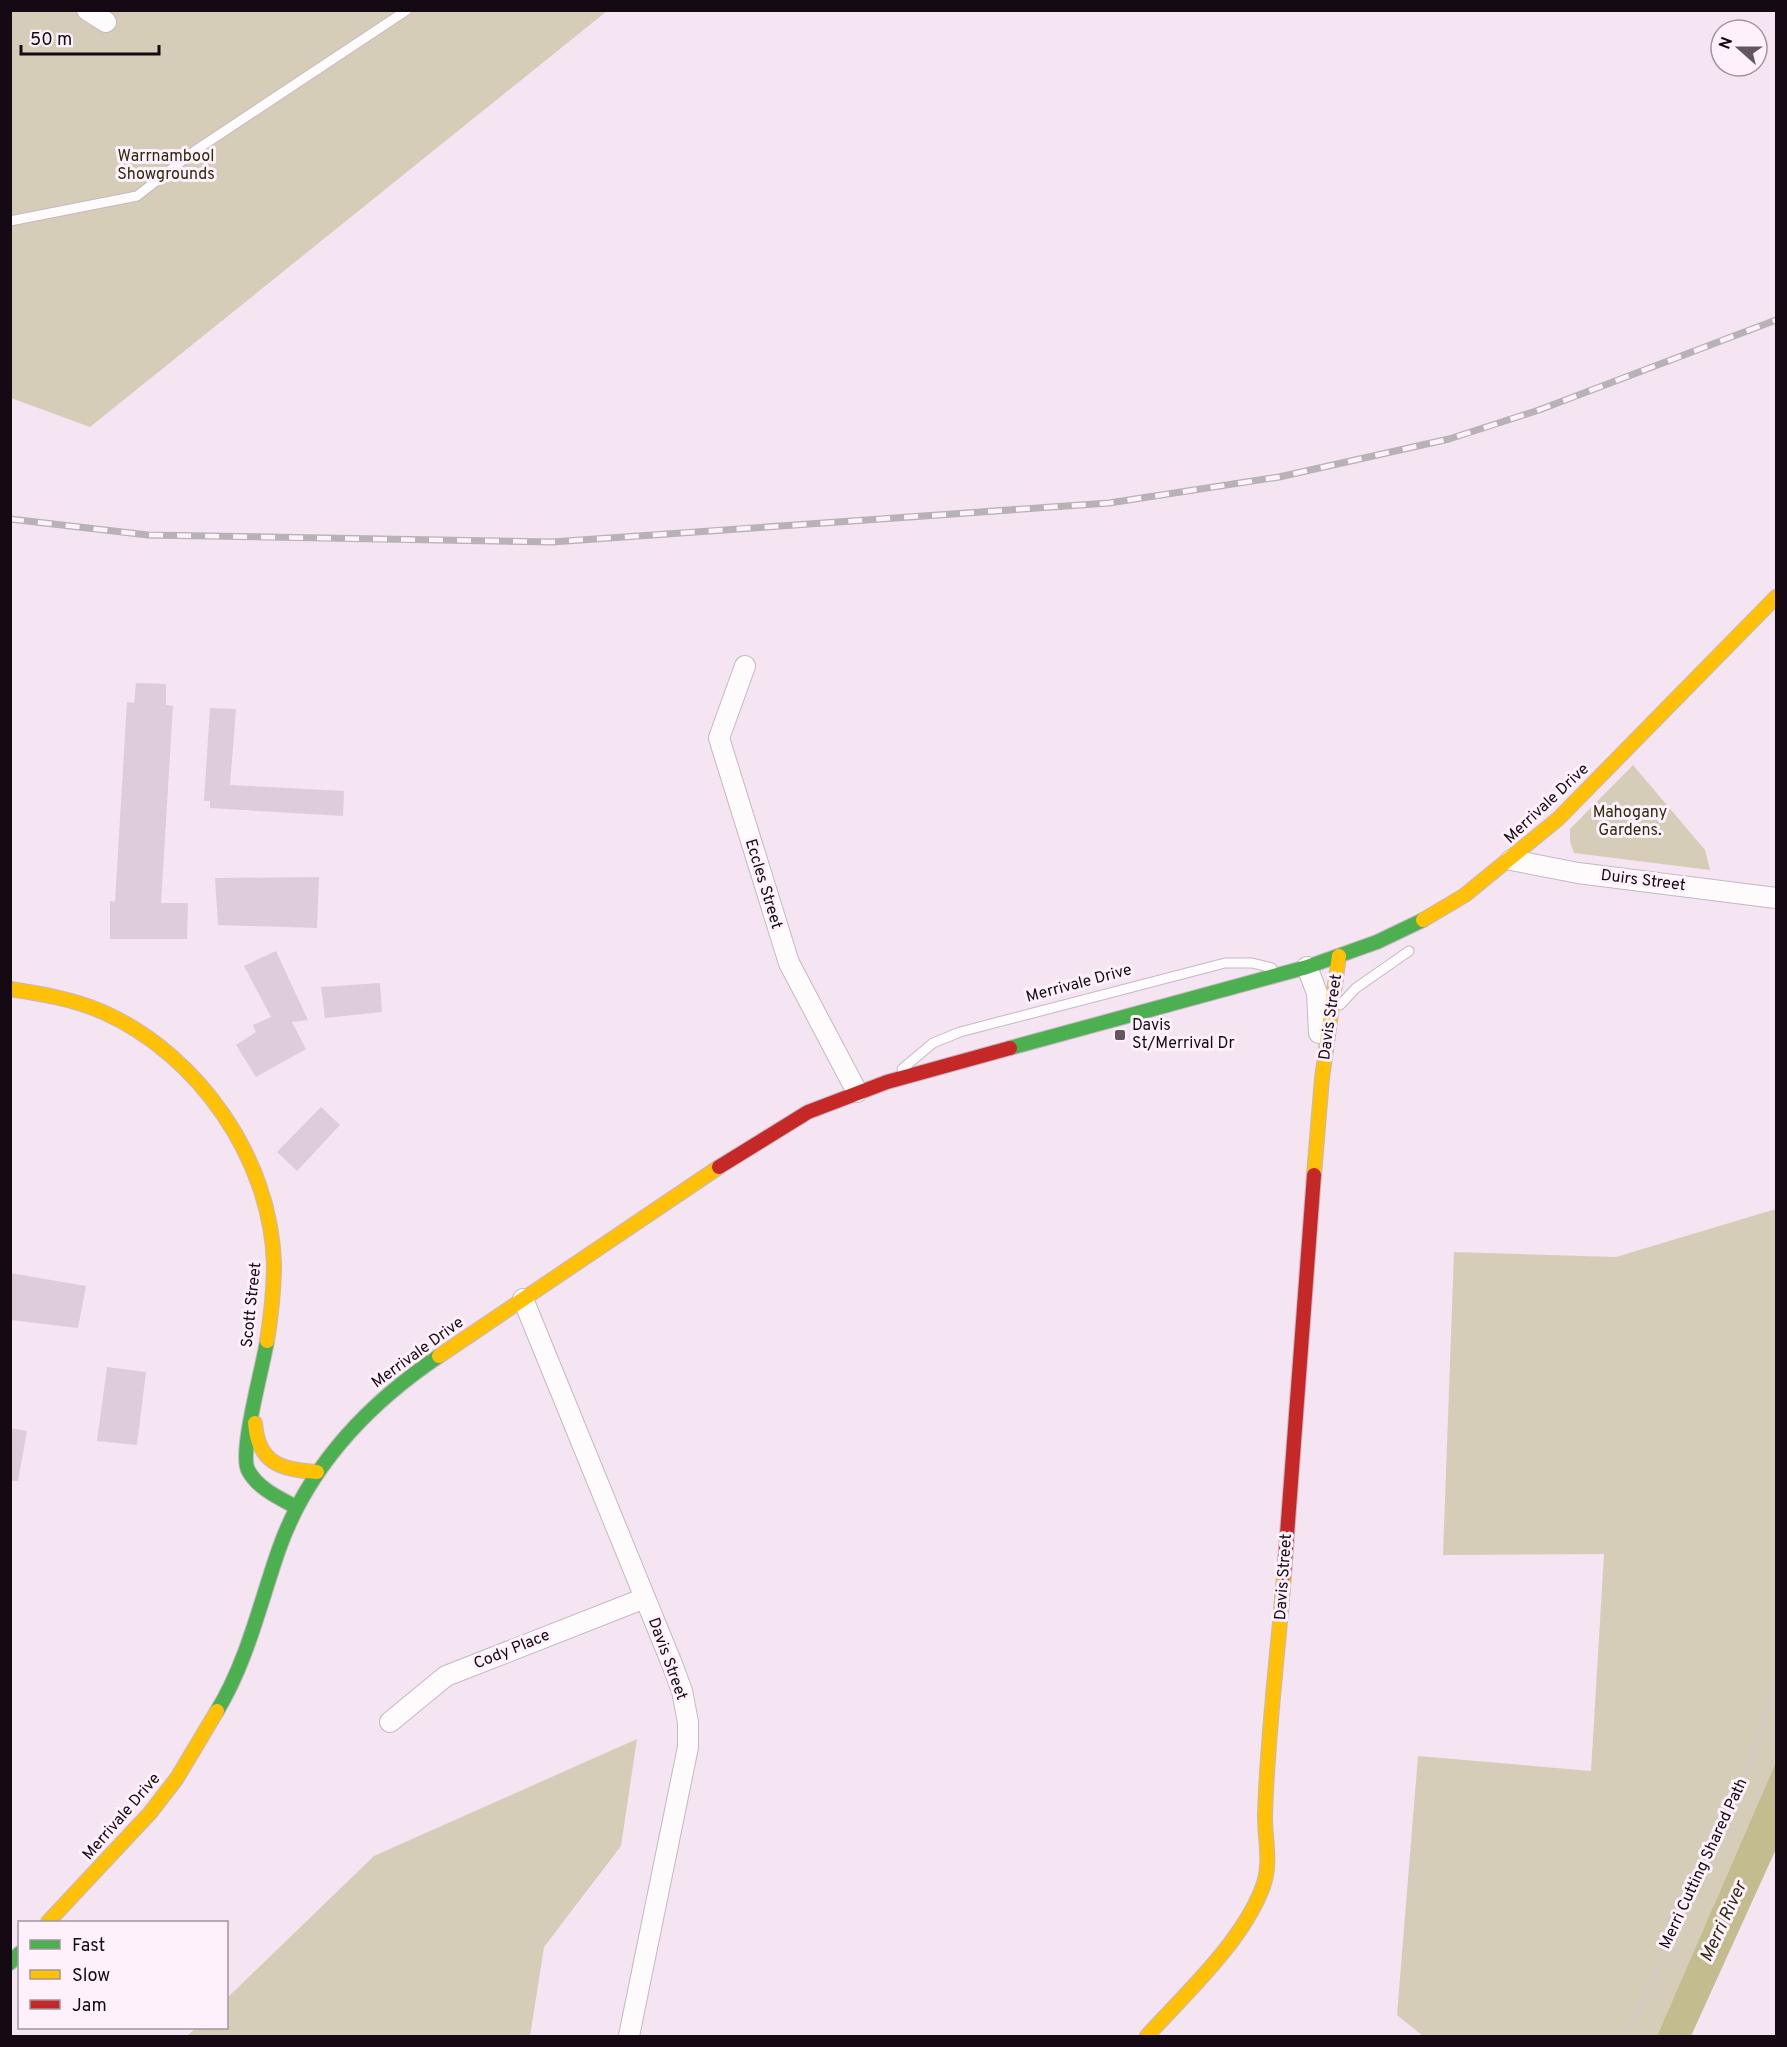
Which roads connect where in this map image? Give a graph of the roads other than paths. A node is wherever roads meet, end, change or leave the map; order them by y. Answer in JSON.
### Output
{"nodes":[{"id":1,"x":87,"y":10,"type":"edge"},
{"id":2,"x":408,"y":10,"type":"edge"},
{"id":3,"x":106,"y":22,"type":"dead end"},
{"id":4,"x":10,"y":221,"type":"edge"},
{"id":5,"x":1776,"y":597,"type":"edge"},
{"id":6,"x":745,"y":666,"type":"dead end"},
{"id":7,"x":1511,"y":860,"type":"junction"},
{"id":8,"x":1776,"y":898,"type":"edge"},
{"id":9,"x":1409,"y":951,"type":"dead end"},
{"id":10,"x":1340,"y":956,"type":"junction"},
{"id":11,"x":1301,"y":969,"type":"junction"},
{"id":12,"x":10,"y":989,"type":"edge"},
{"id":13,"x":1329,"y":1027,"type":"junction"},
{"id":14,"x":1322,"y":1078,"type":"junction"},
{"id":15,"x":886,"y":1082,"type":"junction"},
{"id":16,"x":857,"y":1092,"type":"junction"},
{"id":17,"x":523,"y":1299,"type":"junction"},
{"id":18,"x":256,"y":1404,"type":"junction"},
{"id":19,"x":316,"y":1472,"type":"junction"},
{"id":20,"x":296,"y":1507,"type":"junction"},
{"id":21,"x":645,"y":1598,"type":"junction"},
{"id":22,"x":390,"y":1722,"type":"dead end"},
{"id":23,"x":50,"y":1921,"type":"edge"},
{"id":24,"x":629,"y":2037,"type":"edge"},
{"id":25,"x":1147,"y":2037,"type":"edge"}],
"edges":[{"from":1,"to":3,"type":"street"},
{"from":2,"to":4,"type":"lane"},
{"from":5,"to":7,"type":"street","name":"Merrivale Drive"},
{"from":6,"to":16,"type":"street","name":"Eccles Street"},
{"from":7,"to":8,"type":"street","name":"Duirs Street"},
{"from":7,"to":10,"type":"street","name":"Merrivale Drive"},
{"from":9,"to":13,"type":"lane"},
{"from":10,"to":11,"type":"street","name":"Merrivale Drive"},
{"from":10,"to":13,"type":"street","name":"Davis Street"},
{"from":11,"to":14,"type":"street","name":"Davis Street"},
{"from":11,"to":15,"type":"street","name":"Merrivale Drive"},
{"from":11,"to":15,"type":"lane","name":"Merrivale Drive"},
{"from":12,"to":18,"type":"street","name":"Scott Street"},
{"from":13,"to":14,"type":"street","name":"Davis Street"},
{"from":14,"to":25,"type":"street","name":"Davis Street"},
{"from":15,"to":16,"type":"street","name":"Merrivale Drive"},
{"from":16,"to":17,"type":"street","name":"Merrivale Drive"},
{"from":17,"to":19,"type":"street","name":"Merrivale Drive"},
{"from":17,"to":21,"type":"street","name":"Davis Street"},
{"from":18,"to":19,"type":"street","name":"Scott Street"},
{"from":18,"to":20,"type":"street","name":"Scott Street"},
{"from":19,"to":20,"type":"street","name":"Merrivale Drive"},
{"from":20,"to":23,"type":"street","name":"Merrivale Drive"},
{"from":21,"to":22,"type":"street","name":"Cody Place"},
{"from":21,"to":24,"type":"street","name":"Davis Street"}]}
